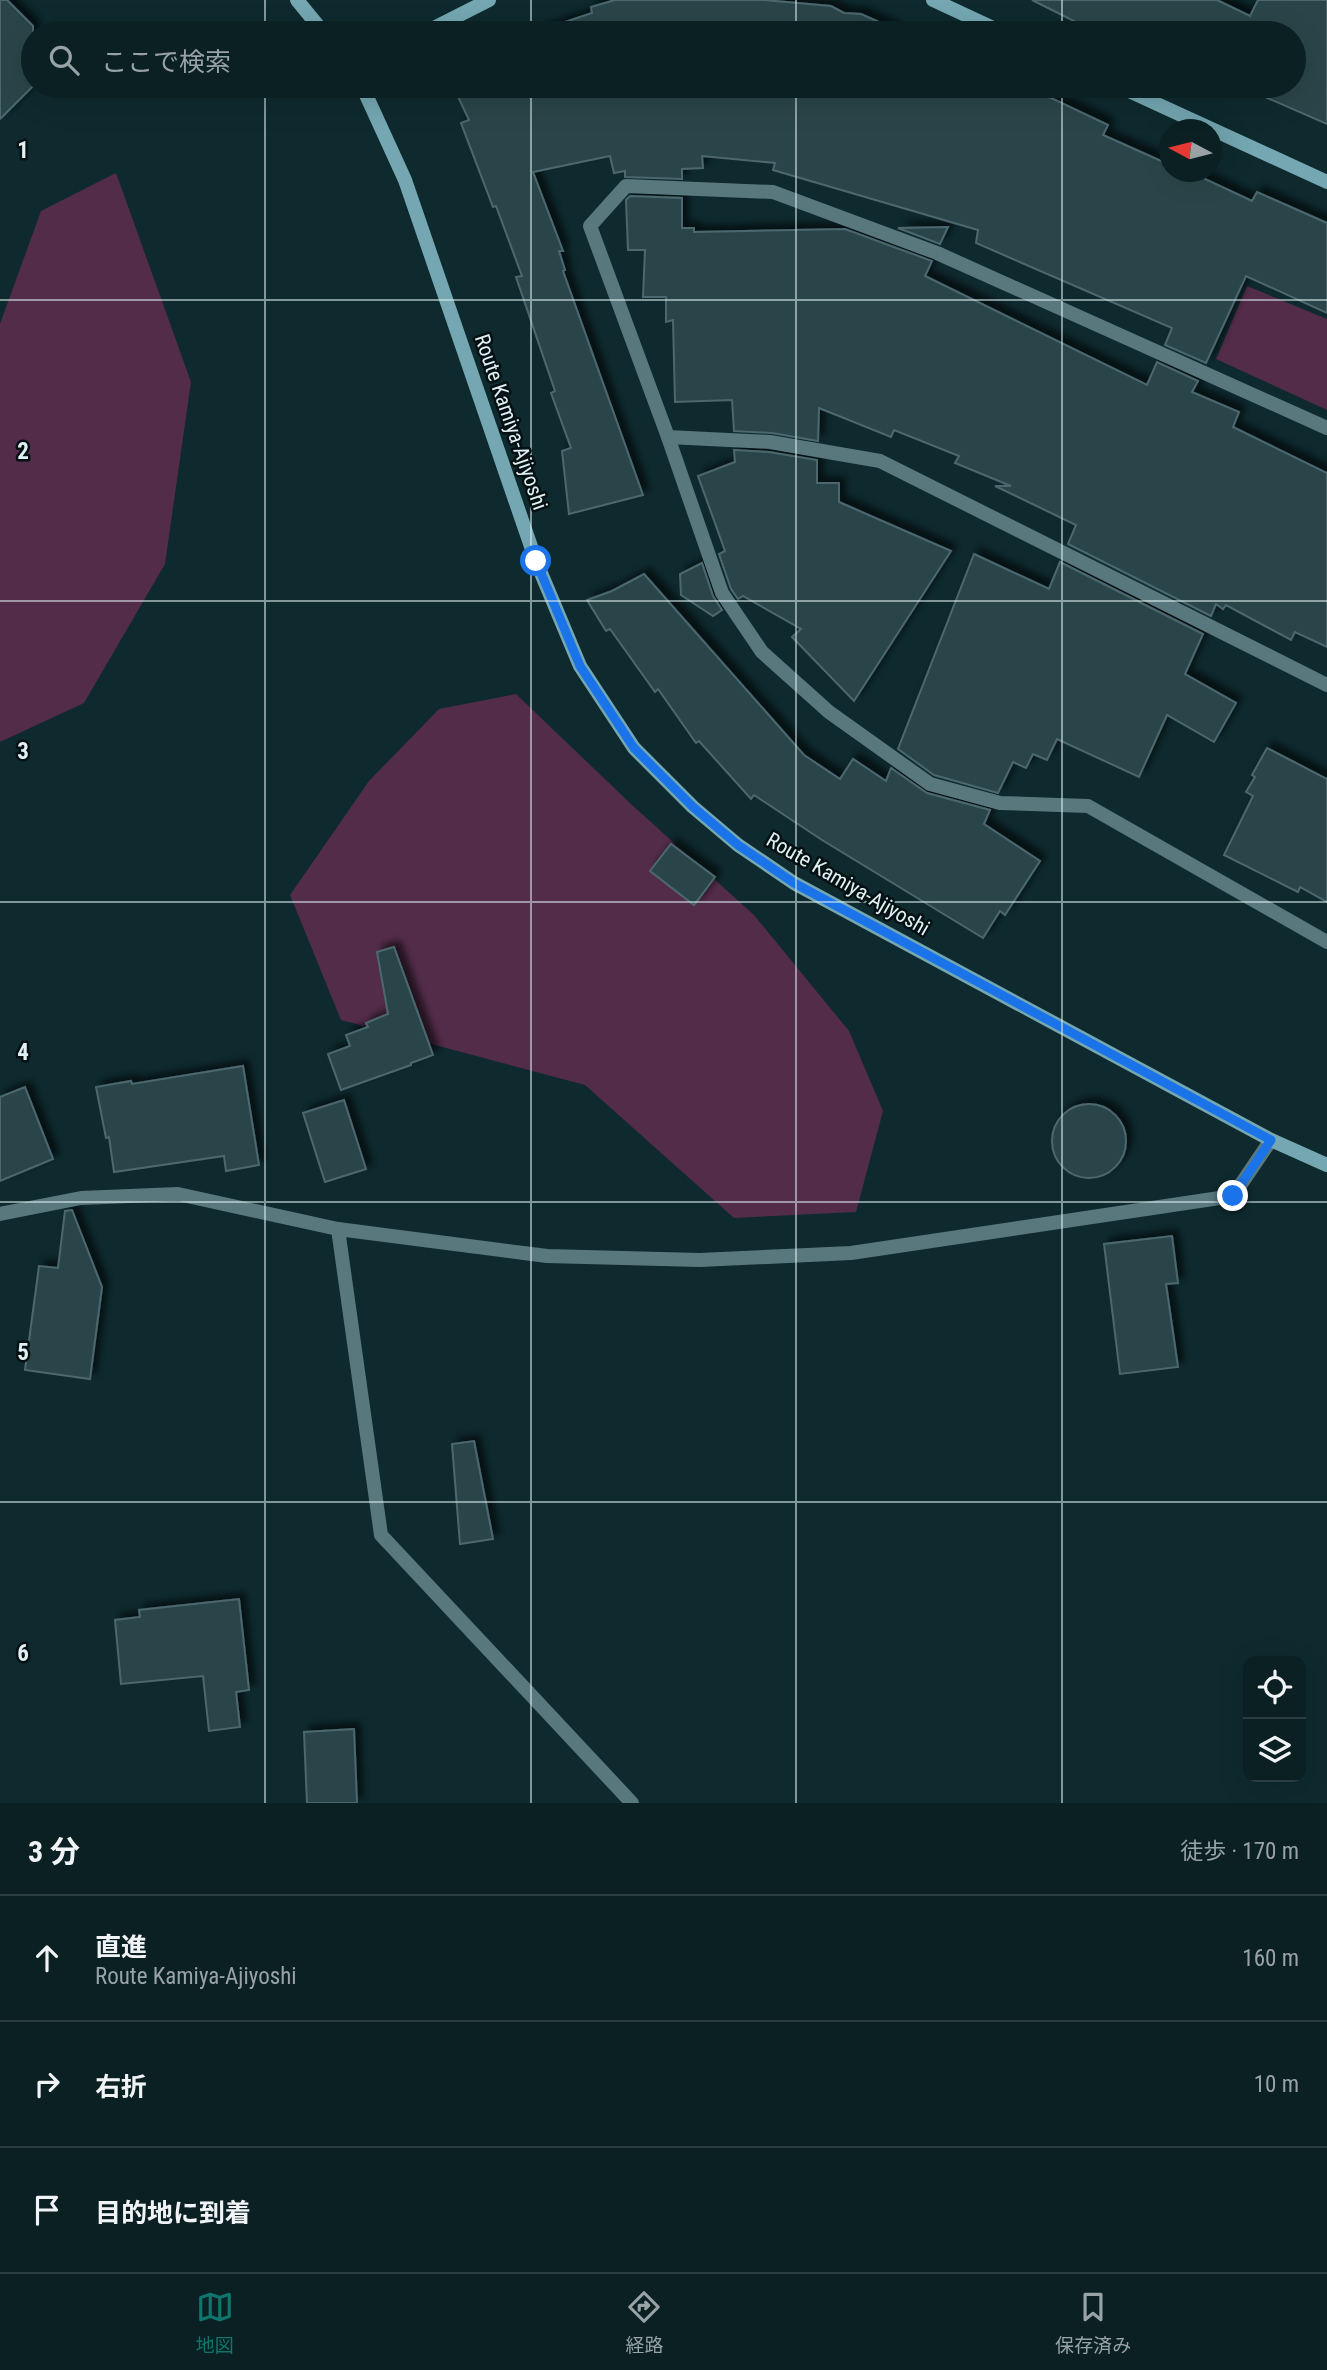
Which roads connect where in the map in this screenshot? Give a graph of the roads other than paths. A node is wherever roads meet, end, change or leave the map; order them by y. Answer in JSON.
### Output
{"nodes":[{"id":1,"x":297,"y":0,"type":"edge"},
{"id":2,"x":489,"y":0,"type":"edge"},
{"id":3,"x":933,"y":0,"type":"edge"},
{"id":4,"x":314,"y":21,"type":"edge"},
{"id":5,"x":448,"y":21,"type":"edge"},
{"id":6,"x":978,"y":21,"type":"edge"},
{"id":7,"x":367,"y":98,"type":"edge"},
{"id":8,"x":1144,"y":98,"type":"edge"},
{"id":9,"x":1327,"y":182,"type":"edge"},
{"id":10,"x":1327,"y":428,"type":"edge"},
{"id":11,"x":668,"y":437,"type":"junction"},
{"id":12,"x":1327,"y":685,"type":"edge"},
{"id":13,"x":1327,"y":942,"type":"edge"},
{"id":14,"x":1271,"y":1140,"type":"junction"},
{"id":15,"x":1327,"y":1165,"type":"edge"},
{"id":16,"x":0,"y":1214,"type":"edge"},
{"id":17,"x":338,"y":1229,"type":"junction"},
{"id":18,"x":632,"y":1803,"type":"edge"}],
"edges":[{"from":1,"to":4,"type":"main road"},
{"from":2,"to":5,"type":"main road"},
{"from":3,"to":6,"type":"main road"},
{"from":7,"to":14,"type":"main road","name":"Route Kamiya-Ajiyoshi"},
{"from":8,"to":9,"type":"main road"},
{"from":10,"to":11,"type":"street"},
{"from":11,"to":12,"type":"street"},
{"from":11,"to":13,"type":"street"},
{"from":14,"to":15,"type":"main road","name":"Route Kamiya-Ajiyoshi"},
{"from":14,"to":17,"type":"street"},
{"from":16,"to":17,"type":"street"},
{"from":17,"to":18,"type":"street"}]}
